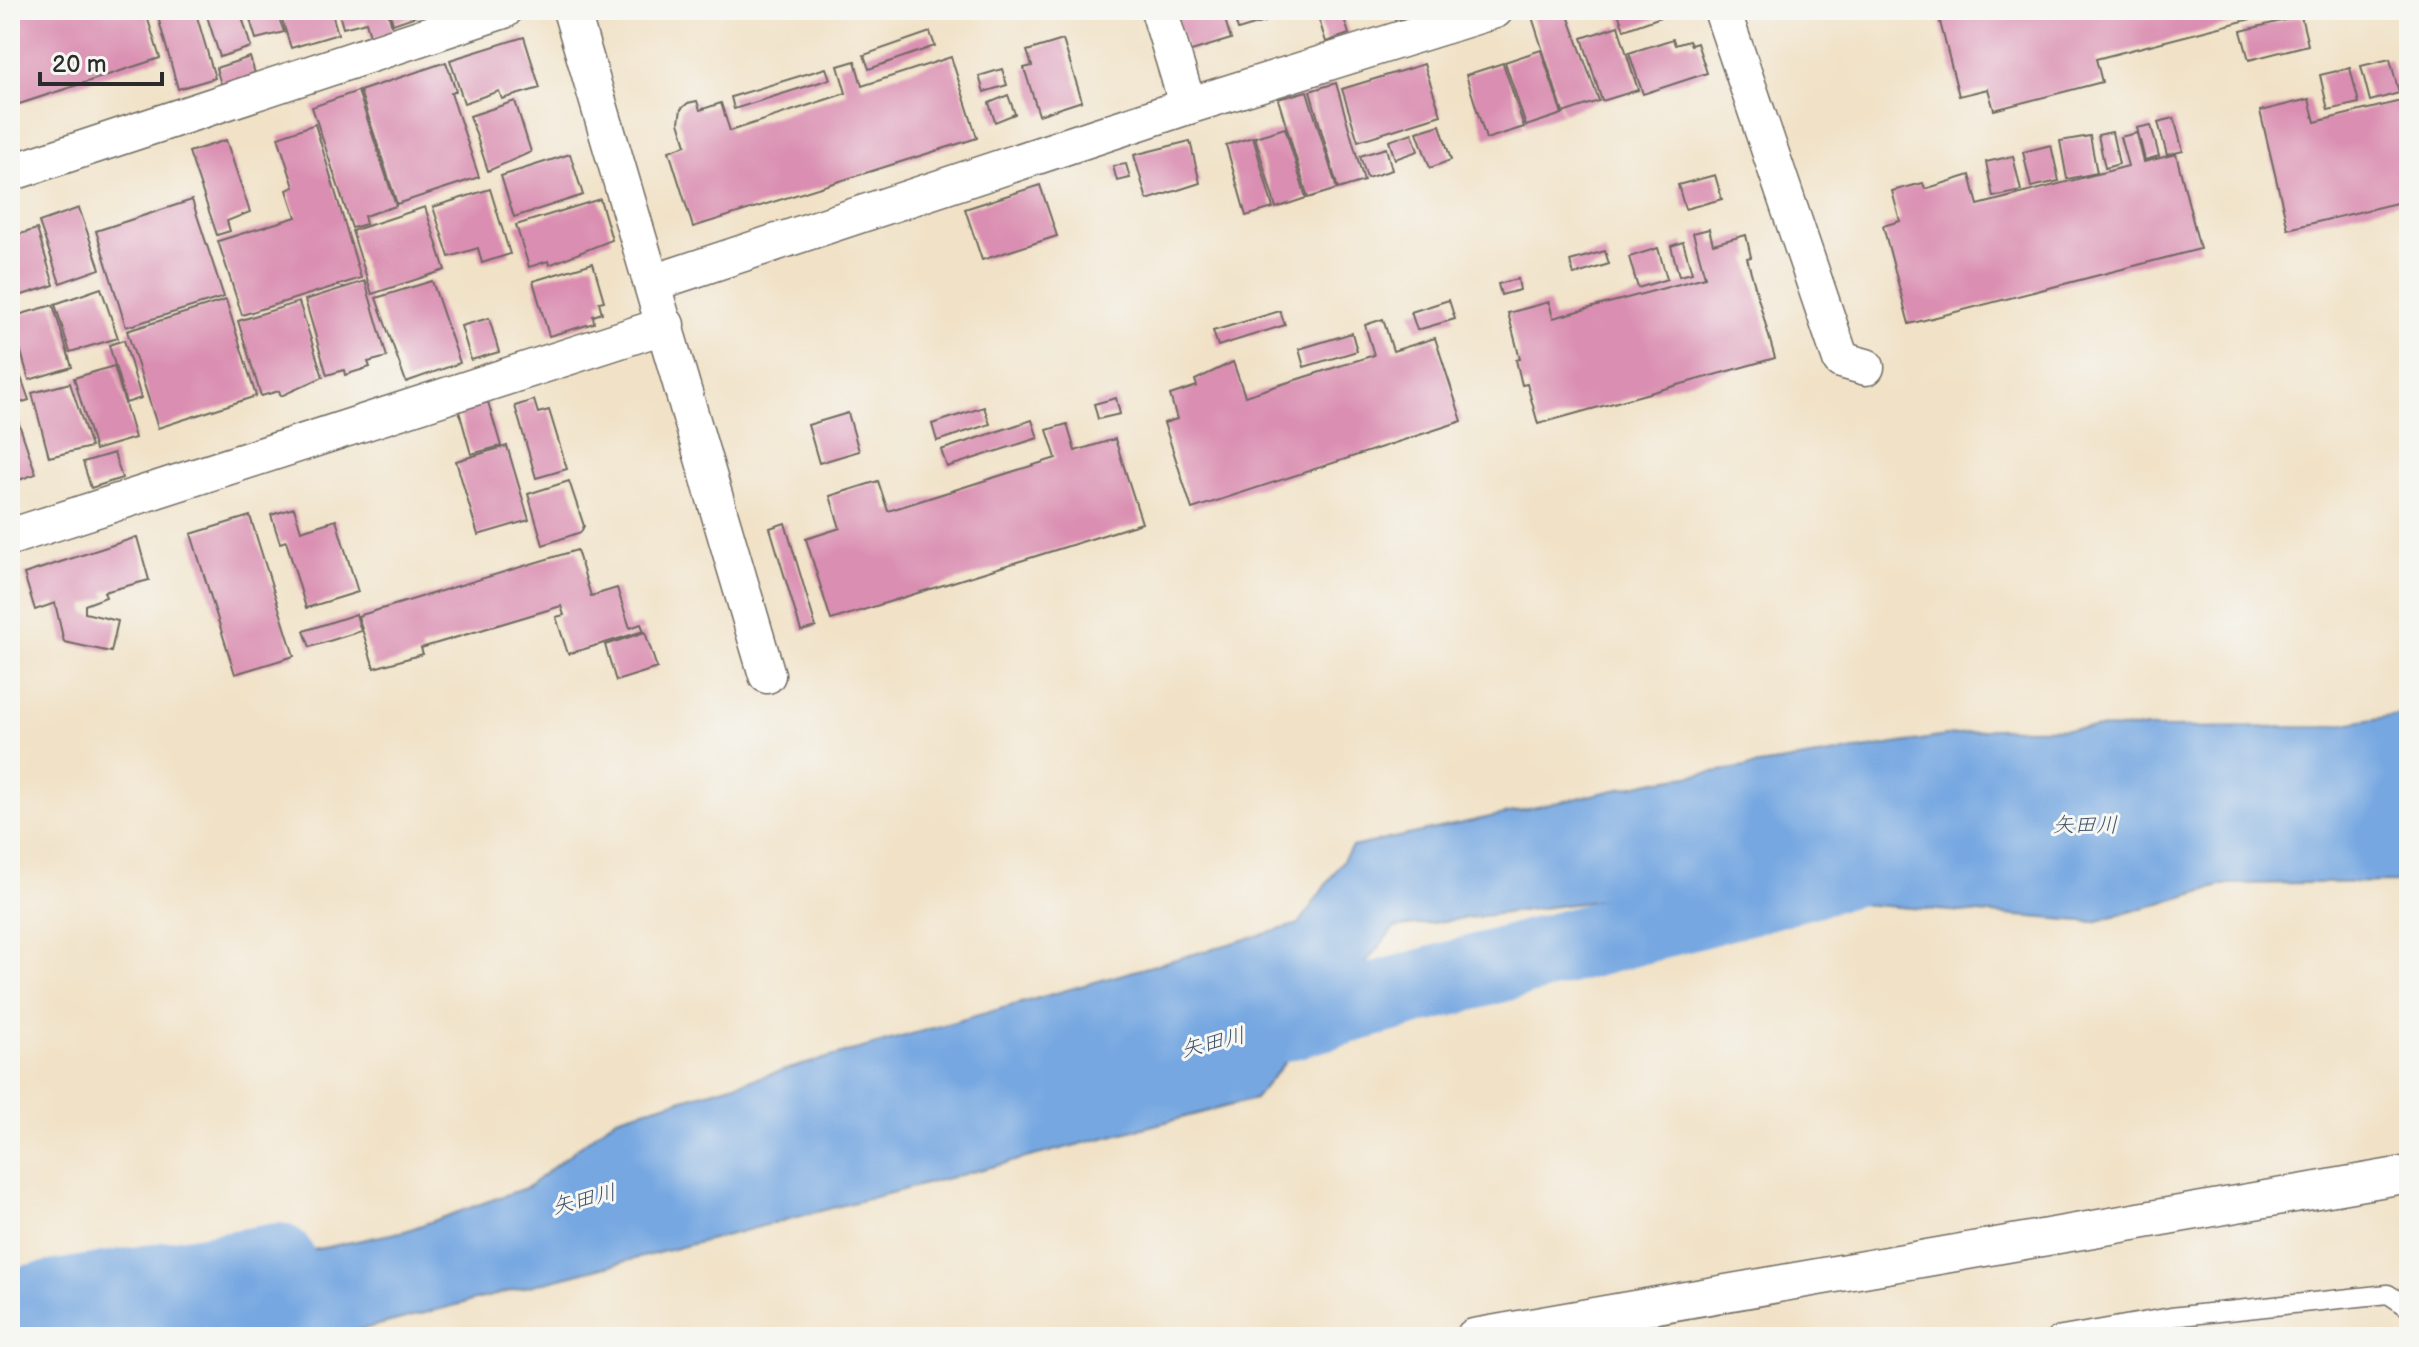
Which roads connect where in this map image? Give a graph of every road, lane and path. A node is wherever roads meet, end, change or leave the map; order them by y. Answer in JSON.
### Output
{"nodes":[{"id":1,"x":504,"y":10,"type":"edge"},
{"id":2,"x":571,"y":10,"type":"edge"},
{"id":3,"x":1159,"y":10,"type":"edge"},
{"id":4,"x":1495,"y":10,"type":"edge"},
{"id":5,"x":1722,"y":10,"type":"edge"},
{"id":6,"x":1188,"y":106,"type":"junction"},
{"id":7,"x":10,"y":173,"type":"edge"},
{"id":8,"x":653,"y":283,"type":"junction"},
{"id":9,"x":666,"y":325,"type":"junction"},
{"id":10,"x":1866,"y":367,"type":"dead end"},
{"id":11,"x":10,"y":537,"type":"edge"},
{"id":12,"x":767,"y":675,"type":"dead end"},
{"id":13,"x":2409,"y":1174,"type":"edge"},
{"id":14,"x":2409,"y":1308,"type":"edge"},
{"id":15,"x":1474,"y":1337,"type":"edge"},
{"id":16,"x":2056,"y":1337,"type":"edge"}],
"edges":[{"from":1,"to":7,"type":"street"},
{"from":2,"to":8,"type":"street"},
{"from":3,"to":6,"type":"street"},
{"from":4,"to":6,"type":"street"},
{"from":5,"to":10,"type":"street"},
{"from":6,"to":8,"type":"street"},
{"from":8,"to":9,"type":"street"},
{"from":9,"to":11,"type":"street"},
{"from":9,"to":12,"type":"street"},
{"from":13,"to":15,"type":"street"},
{"from":14,"to":16,"type":"lane"}]}
